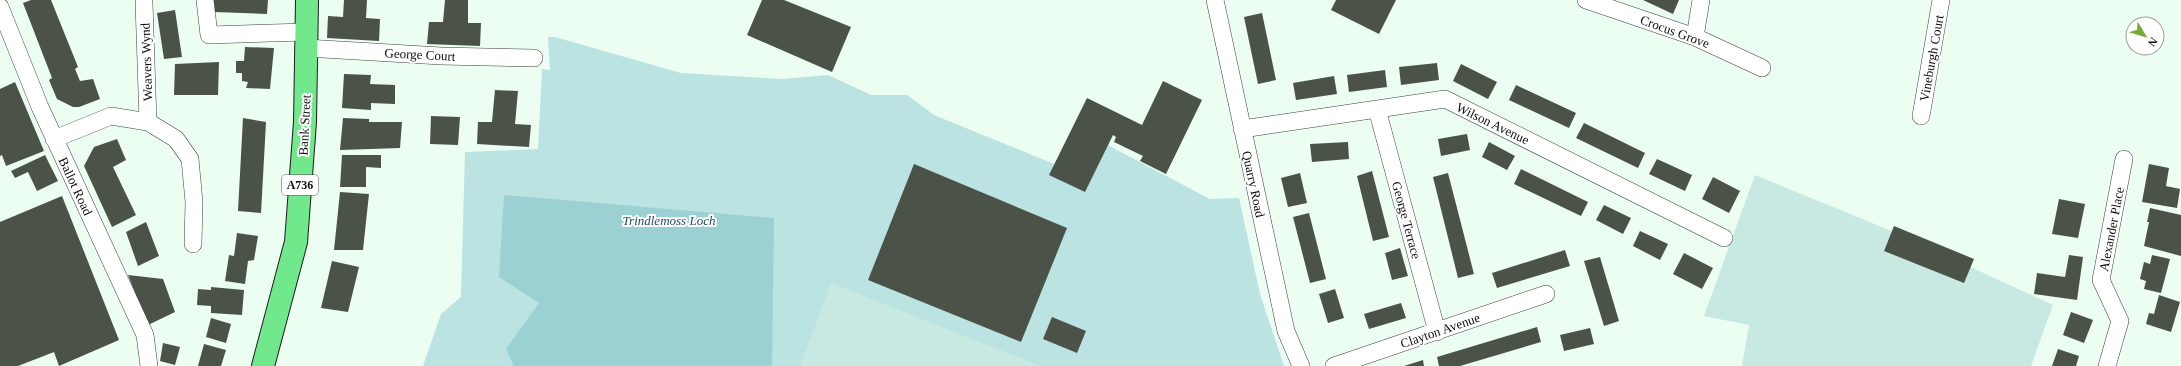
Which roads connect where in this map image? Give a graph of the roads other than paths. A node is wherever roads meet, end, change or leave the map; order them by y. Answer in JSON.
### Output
{"nodes":[{"id":1,"x":205,"y":0,"type":"edge"},
{"id":2,"x":307,"y":0,"type":"edge"},
{"id":3,"x":1215,"y":0,"type":"edge"},
{"id":4,"x":1586,"y":0,"type":"edge"},
{"id":5,"x":1701,"y":0,"type":"edge"},
{"id":6,"x":1941,"y":0,"type":"edge"},
{"id":7,"x":144,"y":3,"type":"dead end"},
{"id":8,"x":0,"y":7,"type":"edge"},
{"id":9,"x":1695,"y":37,"type":"junction"},
{"id":10,"x":306,"y":40,"type":"junction"},
{"id":11,"x":534,"y":58,"type":"dead end"},
{"id":12,"x":1762,"y":68,"type":"dead end"},
{"id":13,"x":1377,"y":109,"type":"junction"},
{"id":14,"x":1921,"y":116,"type":"dead end"},
{"id":15,"x":148,"y":122,"type":"junction"},
{"id":16,"x":1242,"y":129,"type":"junction"},
{"id":17,"x":54,"y":139,"type":"junction"},
{"id":18,"x":2124,"y":159,"type":"dead end"},
{"id":19,"x":1724,"y":238,"type":"dead end"},
{"id":20,"x":193,"y":244,"type":"dead end"},
{"id":21,"x":1546,"y":294,"type":"dead end"},
{"id":22,"x":1436,"y":332,"type":"junction"},
{"id":23,"x":149,"y":366,"type":"edge"},
{"id":24,"x":263,"y":366,"type":"edge"},
{"id":25,"x":1301,"y":366,"type":"edge"},
{"id":26,"x":1334,"y":366,"type":"edge"},
{"id":27,"x":2107,"y":366,"type":"edge"}],
"edges":[{"from":1,"to":10,"type":"street","name":"George Court"},
{"from":2,"to":10,"type":"main road","name":"Bank Street","number":"A736"},
{"from":3,"to":16,"type":"street","name":"Quarry Road"},
{"from":4,"to":9,"type":"street","name":"Crocus Grove"},
{"from":5,"to":9,"type":"street"},
{"from":6,"to":14,"type":"street","name":"Vineburgh Court"},
{"from":7,"to":15,"type":"street","name":"Weavers Wynd"},
{"from":8,"to":17,"type":"street","name":"Ballot Road"},
{"from":9,"to":12,"type":"street","name":"Crocus Grove"},
{"from":10,"to":11,"type":"street","name":"George Court"},
{"from":10,"to":24,"type":"main road","name":"Bank Street","number":"A736"},
{"from":13,"to":16,"type":"street","name":"Wilson Avenue"},
{"from":13,"to":19,"type":"street","name":"Wilson Avenue"},
{"from":13,"to":22,"type":"street","name":"George Terrace"},
{"from":15,"to":17,"type":"street","name":"Weavers Wynd"},
{"from":15,"to":20,"type":"street","name":"Weavers Wynd"},
{"from":16,"to":25,"type":"street","name":"Quarry Road"},
{"from":17,"to":23,"type":"street","name":"Ballot Road"},
{"from":18,"to":27,"type":"street","name":"Alexander Place"},
{"from":21,"to":22,"type":"street","name":"Clayton Avenue"},
{"from":22,"to":26,"type":"street","name":"Clayton Avenue"}]}
